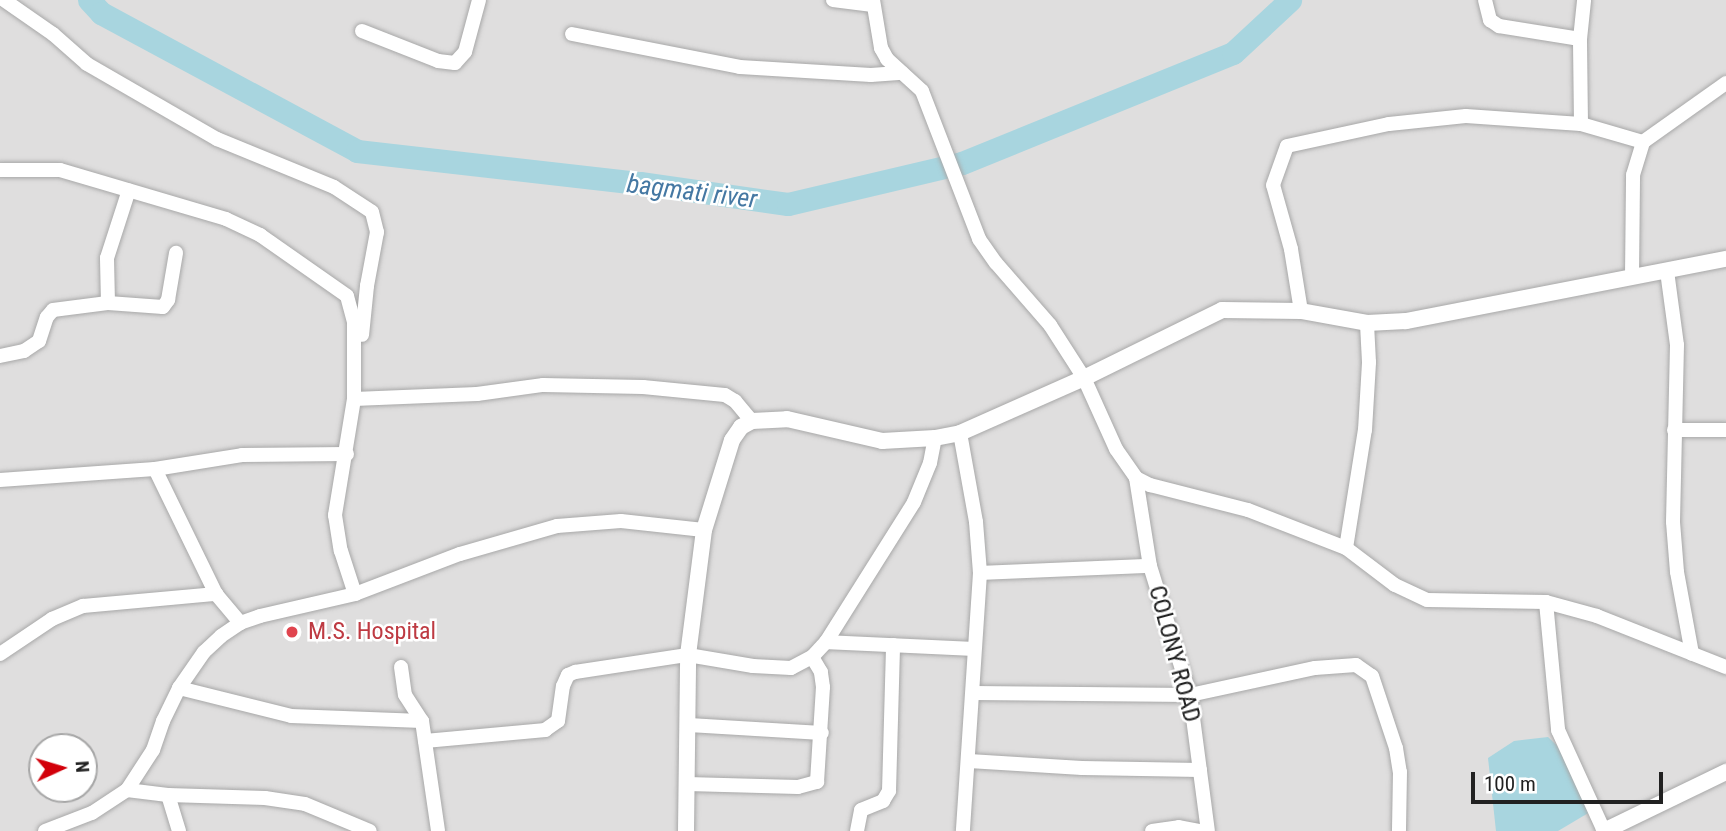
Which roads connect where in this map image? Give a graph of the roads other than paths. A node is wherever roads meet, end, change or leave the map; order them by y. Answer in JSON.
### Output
{"nodes":[{"id":1,"x":4,"y":0,"type":"edge"},
{"id":2,"x":480,"y":0,"type":"edge"},
{"id":3,"x":833,"y":0,"type":"edge"},
{"id":4,"x":1485,"y":0,"type":"edge"},
{"id":5,"x":1584,"y":0,"type":"edge"},
{"id":6,"x":873,"y":3,"type":"edge"},
{"id":7,"x":362,"y":31,"type":"dead end"},
{"id":8,"x":572,"y":34,"type":"dead end"},
{"id":9,"x":1580,"y":39,"type":"junction"},
{"id":10,"x":902,"y":74,"type":"junction"},
{"id":11,"x":1726,"y":83,"type":"edge"},
{"id":12,"x":1581,"y":124,"type":"junction"},
{"id":13,"x":1643,"y":142,"type":"junction"},
{"id":14,"x":0,"y":170,"type":"edge"},
{"id":15,"x":129,"y":190,"type":"junction"},
{"id":16,"x":176,"y":253,"type":"dead end"},
{"id":17,"x":1726,"y":259,"type":"edge"},
{"id":18,"x":1667,"y":271,"type":"junction"},
{"id":19,"x":1632,"y":276,"type":"junction"},
{"id":20,"x":108,"y":303,"type":"junction"},
{"id":21,"x":1301,"y":311,"type":"junction"},
{"id":22,"x":1367,"y":323,"type":"junction"},
{"id":23,"x":0,"y":356,"type":"edge"},
{"id":24,"x":1084,"y":378,"type":"junction"},
{"id":25,"x":359,"y":399,"type":"junction"},
{"id":26,"x":752,"y":421,"type":"junction"},
{"id":27,"x":1674,"y":430,"type":"junction"},
{"id":28,"x":1726,"y":430,"type":"edge"},
{"id":29,"x":961,"y":433,"type":"junction"},
{"id":30,"x":935,"y":438,"type":"junction"},
{"id":31,"x":348,"y":454,"type":"junction"},
{"id":32,"x":155,"y":469,"type":"junction"},
{"id":33,"x":1136,"y":478,"type":"junction"},
{"id":34,"x":0,"y":480,"type":"edge"},
{"id":35,"x":704,"y":530,"type":"junction"},
{"id":36,"x":1346,"y":548,"type":"junction"},
{"id":37,"x":1150,"y":566,"type":"junction"},
{"id":38,"x":980,"y":573,"type":"junction"},
{"id":39,"x":216,"y":594,"type":"junction"},
{"id":40,"x":355,"y":594,"type":"junction"},
{"id":41,"x":1546,"y":602,"type":"junction"},
{"id":42,"x":240,"y":623,"type":"junction"},
{"id":43,"x":826,"y":642,"type":"junction"},
{"id":44,"x":893,"y":645,"type":"junction"},
{"id":45,"x":973,"y":649,"type":"junction"},
{"id":46,"x":0,"y":654,"type":"edge"},
{"id":47,"x":1692,"y":654,"type":"junction"},
{"id":48,"x":688,"y":655,"type":"junction"},
{"id":49,"x":813,"y":657,"type":"junction"},
{"id":50,"x":401,"y":667,"type":"dead end"},
{"id":51,"x":1726,"y":667,"type":"edge"},
{"id":52,"x":179,"y":688,"type":"junction"},
{"id":53,"x":973,"y":693,"type":"junction"},
{"id":54,"x":1190,"y":695,"type":"junction"},
{"id":55,"x":422,"y":721,"type":"junction"},
{"id":56,"x":689,"y":725,"type":"junction"},
{"id":57,"x":822,"y":733,"type":"junction"},
{"id":58,"x":425,"y":741,"type":"junction"},
{"id":59,"x":969,"y":761,"type":"junction"},
{"id":60,"x":1200,"y":770,"type":"junction"},
{"id":61,"x":1726,"y":772,"type":"edge"},
{"id":62,"x":687,"y":784,"type":"junction"},
{"id":63,"x":127,"y":790,"type":"junction"},
{"id":64,"x":168,"y":795,"type":"junction"},
{"id":65,"x":46,"y":831,"type":"edge"},
{"id":66,"x":179,"y":831,"type":"edge"},
{"id":67,"x":370,"y":831,"type":"edge"},
{"id":68,"x":438,"y":831,"type":"edge"},
{"id":69,"x":686,"y":831,"type":"edge"},
{"id":70,"x":857,"y":831,"type":"edge"},
{"id":71,"x":963,"y":831,"type":"edge"},
{"id":72,"x":1152,"y":831,"type":"edge"},
{"id":73,"x":1199,"y":831,"type":"edge"},
{"id":74,"x":1208,"y":831,"type":"edge"},
{"id":75,"x":1399,"y":831,"type":"edge"},
{"id":76,"x":1604,"y":831,"type":"edge"}],
"edges":[{"from":1,"to":25,"type":"street"},
{"from":2,"to":7,"type":"street"},
{"from":3,"to":6,"type":"street"},
{"from":4,"to":9,"type":"street"},
{"from":5,"to":9,"type":"street"},
{"from":6,"to":10,"type":"street"},
{"from":8,"to":10,"type":"street"},
{"from":9,"to":12,"type":"street"},
{"from":10,"to":24,"type":"street"},
{"from":11,"to":13,"type":"street"},
{"from":12,"to":13,"type":"street"},
{"from":12,"to":21,"type":"street"},
{"from":13,"to":19,"type":"street"},
{"from":14,"to":15,"type":"street"},
{"from":15,"to":20,"type":"street"},
{"from":15,"to":25,"type":"street"},
{"from":16,"to":20,"type":"street"},
{"from":17,"to":18,"type":"street"},
{"from":18,"to":19,"type":"street"},
{"from":18,"to":27,"type":"street"},
{"from":19,"to":22,"type":"street"},
{"from":20,"to":23,"type":"street"},
{"from":21,"to":22,"type":"street"},
{"from":21,"to":24,"type":"street"},
{"from":22,"to":36,"type":"street"},
{"from":24,"to":29,"type":"street"},
{"from":24,"to":33,"type":"street"},
{"from":25,"to":26,"type":"street"},
{"from":25,"to":31,"type":"street"},
{"from":26,"to":30,"type":"street"},
{"from":26,"to":35,"type":"street"},
{"from":27,"to":28,"type":"street"},
{"from":27,"to":47,"type":"street"},
{"from":29,"to":30,"type":"street"},
{"from":29,"to":38,"type":"street"},
{"from":30,"to":43,"type":"street"},
{"from":31,"to":32,"type":"street"},
{"from":31,"to":40,"type":"street"},
{"from":32,"to":34,"type":"street"},
{"from":32,"to":39,"type":"street"},
{"from":33,"to":36,"type":"street"},
{"from":33,"to":37,"type":"street","name":"COLONY ROAD"},
{"from":35,"to":40,"type":"street"},
{"from":35,"to":48,"type":"street"},
{"from":36,"to":41,"type":"street"},
{"from":37,"to":38,"type":"street"},
{"from":37,"to":54,"type":"street","name":"COLONY ROAD"},
{"from":38,"to":45,"type":"street"},
{"from":39,"to":42,"type":"street"},
{"from":39,"to":46,"type":"street"},
{"from":40,"to":42,"type":"street"},
{"from":41,"to":47,"type":"street"},
{"from":41,"to":76,"type":"street"},
{"from":42,"to":52,"type":"street"},
{"from":43,"to":44,"type":"street"},
{"from":43,"to":49,"type":"street"},
{"from":44,"to":45,"type":"street"},
{"from":44,"to":70,"type":"street"},
{"from":45,"to":53,"type":"street"},
{"from":47,"to":51,"type":"street"},
{"from":48,"to":49,"type":"street"},
{"from":48,"to":56,"type":"street"},
{"from":48,"to":58,"type":"street"},
{"from":49,"to":57,"type":"street"},
{"from":50,"to":55,"type":"street"},
{"from":52,"to":55,"type":"street"},
{"from":52,"to":63,"type":"street"},
{"from":53,"to":54,"type":"street"},
{"from":53,"to":59,"type":"street"},
{"from":54,"to":60,"type":"street","name":"COLONY ROAD"},
{"from":54,"to":75,"type":"street"},
{"from":55,"to":58,"type":"street"},
{"from":56,"to":57,"type":"street"},
{"from":56,"to":62,"type":"street"},
{"from":57,"to":62,"type":"street"},
{"from":58,"to":68,"type":"street"},
{"from":59,"to":60,"type":"street"},
{"from":59,"to":71,"type":"street"},
{"from":60,"to":74,"type":"street","name":"COLONY ROAD"},
{"from":61,"to":76,"type":"street"},
{"from":62,"to":69,"type":"street"},
{"from":63,"to":64,"type":"street"},
{"from":63,"to":65,"type":"street"},
{"from":64,"to":66,"type":"street"},
{"from":64,"to":67,"type":"street"},
{"from":72,"to":73,"type":"street"}]}
